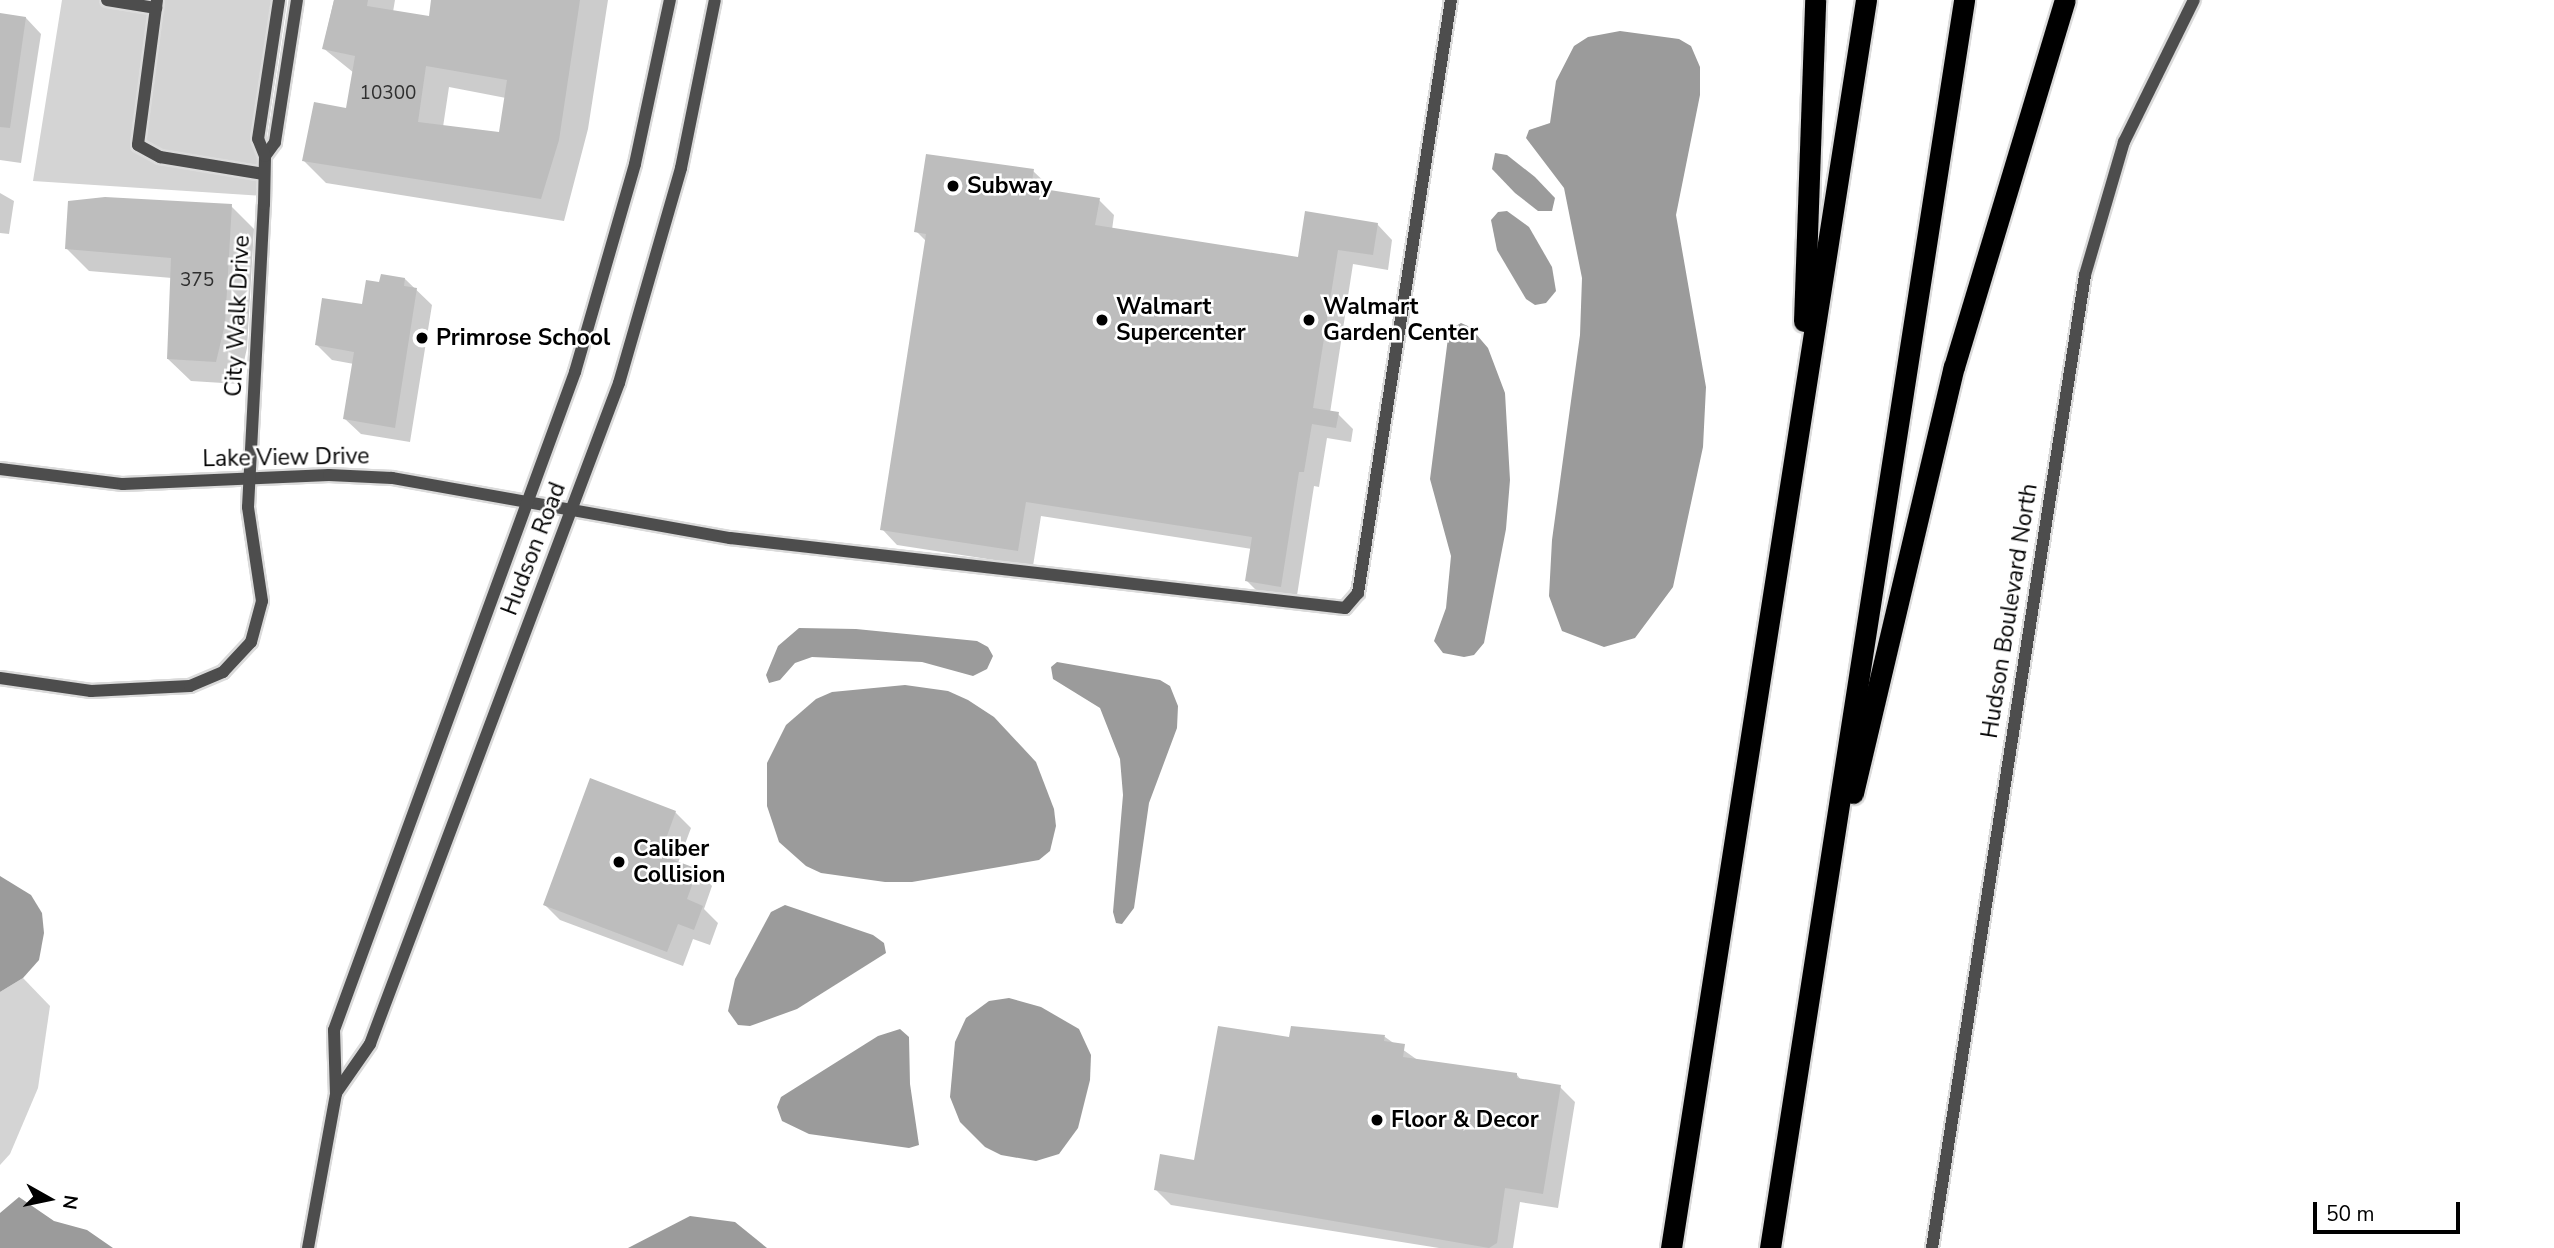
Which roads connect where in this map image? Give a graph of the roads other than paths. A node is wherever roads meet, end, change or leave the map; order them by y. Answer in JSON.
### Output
{"nodes":[{"id":1,"x":107,"y":0,"type":"edge"},
{"id":2,"x":279,"y":0,"type":"edge"},
{"id":3,"x":297,"y":0,"type":"edge"},
{"id":4,"x":670,"y":0,"type":"edge"},
{"id":5,"x":715,"y":0,"type":"edge"},
{"id":6,"x":1451,"y":0,"type":"edge"},
{"id":7,"x":1815,"y":0,"type":"edge"},
{"id":8,"x":1866,"y":0,"type":"edge"},
{"id":9,"x":1964,"y":0,"type":"edge"},
{"id":10,"x":2065,"y":0,"type":"edge"},
{"id":11,"x":2194,"y":0,"type":"edge"},
{"id":12,"x":157,"y":4,"type":"edge"},
{"id":13,"x":265,"y":156,"type":"junction"},
{"id":14,"x":264,"y":174,"type":"junction"},
{"id":15,"x":1800,"y":414,"type":"junction"},
{"id":16,"x":0,"y":469,"type":"edge"},
{"id":17,"x":252,"y":477,"type":"junction"},
{"id":18,"x":527,"y":502,"type":"junction"},
{"id":19,"x":572,"y":509,"type":"junction"},
{"id":20,"x":0,"y":678,"type":"edge"},
{"id":21,"x":1822,"y":913,"type":"junction"},
{"id":22,"x":336,"y":1094,"type":"junction"},
{"id":23,"x":308,"y":1248,"type":"edge"},
{"id":24,"x":1671,"y":1248,"type":"edge"},
{"id":25,"x":1770,"y":1248,"type":"edge"},
{"id":26,"x":1932,"y":1248,"type":"edge"}],
"edges":[{"from":1,"to":12,"type":"street"},
{"from":2,"to":13,"type":"street","name":"City Walk Drive"},
{"from":3,"to":13,"type":"street","name":"City Walk Drive"},
{"from":4,"to":18,"type":"street","name":"Hudson Road"},
{"from":5,"to":19,"type":"street","name":"Hudson Road"},
{"from":6,"to":19,"type":"street","name":"Lake View Drive"},
{"from":7,"to":15,"type":"highway"},
{"from":8,"to":15,"type":"highway"},
{"from":9,"to":21,"type":"highway"},
{"from":10,"to":21,"type":"highway"},
{"from":11,"to":26,"type":"street","name":"Hudson Boulevard North"},
{"from":12,"to":14,"type":"street"},
{"from":13,"to":14,"type":"street","name":"City Walk Drive"},
{"from":14,"to":17,"type":"street","name":"City Walk Drive"},
{"from":15,"to":24,"type":"highway"},
{"from":16,"to":17,"type":"street","name":"Lake View Drive"},
{"from":17,"to":18,"type":"street","name":"Lake View Drive"},
{"from":17,"to":20,"type":"street","name":"City Walk Drive"},
{"from":18,"to":19,"type":"street","name":"Lake View Drive"},
{"from":18,"to":22,"type":"street","name":"Hudson Road"},
{"from":19,"to":22,"type":"street","name":"Hudson Road"},
{"from":21,"to":25,"type":"highway"},
{"from":22,"to":23,"type":"street","name":"Hudson Road"}]}
